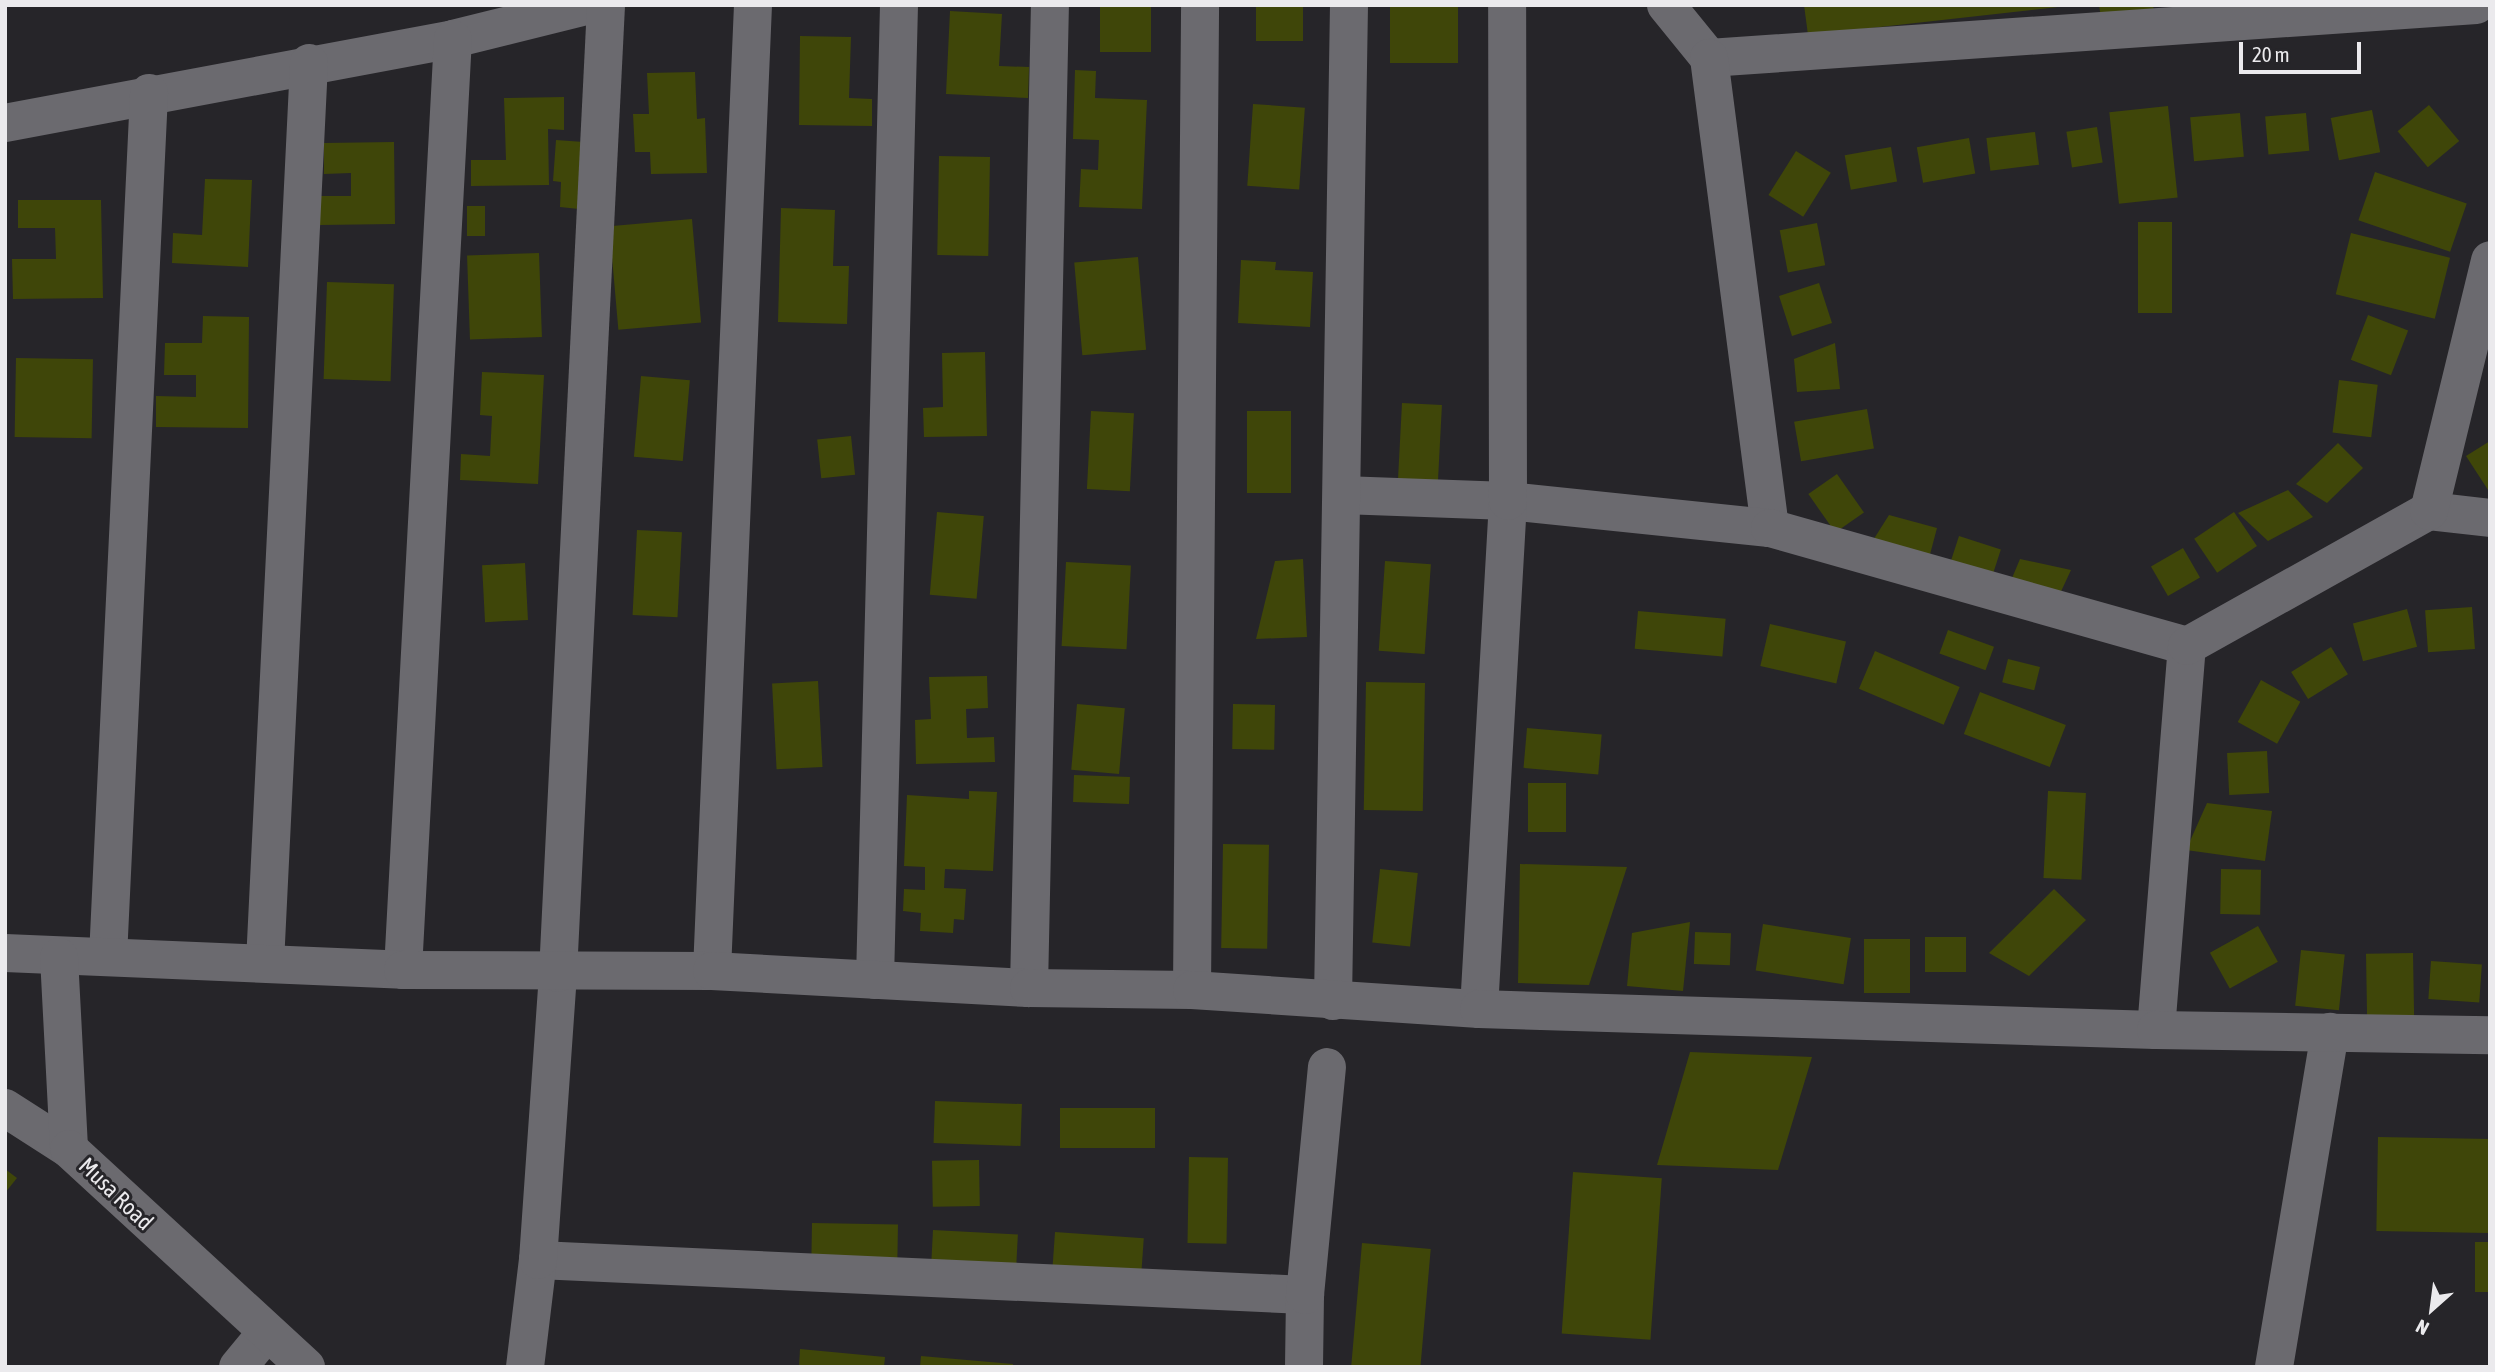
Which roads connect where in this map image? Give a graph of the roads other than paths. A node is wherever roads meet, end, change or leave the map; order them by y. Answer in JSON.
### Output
{"nodes":[{"id":1,"x":590,"y":5,"type":"edge"},
{"id":2,"x":606,"y":5,"type":"edge"},
{"id":3,"x":753,"y":5,"type":"edge"},
{"id":4,"x":899,"y":5,"type":"edge"},
{"id":5,"x":1049,"y":5,"type":"edge"},
{"id":6,"x":1200,"y":5,"type":"edge"},
{"id":7,"x":1349,"y":5,"type":"edge"},
{"id":8,"x":1507,"y":5,"type":"edge"},
{"id":9,"x":1666,"y":5,"type":"edge"},
{"id":10,"x":2476,"y":5,"type":"edge"},
{"id":11,"x":453,"y":38,"type":"junction"},
{"id":12,"x":1709,"y":58,"type":"junction"},
{"id":13,"x":309,"y":63,"type":"junction"},
{"id":14,"x":149,"y":93,"type":"junction"},
{"id":15,"x":5,"y":123,"type":"edge"},
{"id":16,"x":2490,"y":260,"type":"edge"},
{"id":17,"x":1342,"y":495,"type":"junction"},
{"id":18,"x":1508,"y":501,"type":"junction"},
{"id":19,"x":2430,"y":511,"type":"junction"},
{"id":20,"x":2490,"y":517,"type":"edge"},
{"id":21,"x":1770,"y":528,"type":"junction"},
{"id":22,"x":2187,"y":646,"type":"junction"},
{"id":23,"x":5,"y":953,"type":"edge"},
{"id":24,"x":59,"y":957,"type":"junction"},
{"id":25,"x":108,"y":957,"type":"junction"},
{"id":26,"x":265,"y":963,"type":"junction"},
{"id":27,"x":403,"y":970,"type":"junction"},
{"id":28,"x":712,"y":971,"type":"junction"},
{"id":29,"x":558,"y":973,"type":"junction"},
{"id":30,"x":874,"y":980,"type":"junction"},
{"id":31,"x":1029,"y":988,"type":"junction"},
{"id":32,"x":1192,"y":990,"type":"junction"},
{"id":33,"x":1333,"y":1001,"type":"junction"},
{"id":34,"x":1479,"y":1009,"type":"junction"},
{"id":35,"x":2156,"y":1030,"type":"junction"},
{"id":36,"x":2330,"y":1032,"type":"junction"},
{"id":37,"x":2490,"y":1035,"type":"edge"},
{"id":38,"x":1327,"y":1067,"type":"dead end"},
{"id":39,"x":5,"y":1108,"type":"edge"},
{"id":40,"x":69,"y":1149,"type":"junction"},
{"id":41,"x":538,"y":1261,"type":"junction"},
{"id":42,"x":1305,"y":1295,"type":"junction"},
{"id":43,"x":267,"y":1332,"type":"junction"},
{"id":44,"x":238,"y":1367,"type":"edge"},
{"id":45,"x":306,"y":1367,"type":"edge"},
{"id":46,"x":525,"y":1367,"type":"edge"},
{"id":47,"x":1304,"y":1367,"type":"edge"},
{"id":48,"x":2274,"y":1367,"type":"edge"}],
"edges":[{"from":1,"to":11,"type":"street"},
{"from":2,"to":29,"type":"street"},
{"from":3,"to":28,"type":"street"},
{"from":4,"to":30,"type":"street"},
{"from":5,"to":31,"type":"street"},
{"from":6,"to":32,"type":"street"},
{"from":7,"to":17,"type":"street"},
{"from":8,"to":18,"type":"street"},
{"from":9,"to":12,"type":"street"},
{"from":10,"to":12,"type":"street"},
{"from":11,"to":13,"type":"street"},
{"from":11,"to":27,"type":"street"},
{"from":12,"to":21,"type":"street"},
{"from":13,"to":14,"type":"street"},
{"from":13,"to":26,"type":"street"},
{"from":14,"to":15,"type":"street"},
{"from":14,"to":25,"type":"street"},
{"from":16,"to":19,"type":"street"},
{"from":17,"to":18,"type":"street"},
{"from":17,"to":33,"type":"street"},
{"from":18,"to":21,"type":"street"},
{"from":18,"to":34,"type":"street"},
{"from":19,"to":20,"type":"street"},
{"from":19,"to":22,"type":"street"},
{"from":21,"to":22,"type":"street"},
{"from":22,"to":35,"type":"street"},
{"from":23,"to":24,"type":"street"},
{"from":24,"to":25,"type":"street"},
{"from":24,"to":40,"type":"street","name":"Musa Road"},
{"from":25,"to":26,"type":"street"},
{"from":26,"to":27,"type":"street"},
{"from":27,"to":29,"type":"street"},
{"from":28,"to":29,"type":"street"},
{"from":28,"to":30,"type":"street"},
{"from":29,"to":41,"type":"street"},
{"from":30,"to":31,"type":"street"},
{"from":31,"to":32,"type":"street"},
{"from":32,"to":33,"type":"street"},
{"from":33,"to":34,"type":"street"},
{"from":34,"to":35,"type":"street"},
{"from":35,"to":36,"type":"street"},
{"from":36,"to":37,"type":"street"},
{"from":36,"to":48,"type":"street"},
{"from":38,"to":42,"type":"street"},
{"from":39,"to":40,"type":"street"},
{"from":40,"to":43,"type":"street","name":"Musa Road"},
{"from":41,"to":42,"type":"street"},
{"from":41,"to":46,"type":"street"},
{"from":42,"to":47,"type":"street"},
{"from":43,"to":44,"type":"street"},
{"from":43,"to":45,"type":"street","name":"Musa Road"}]}
